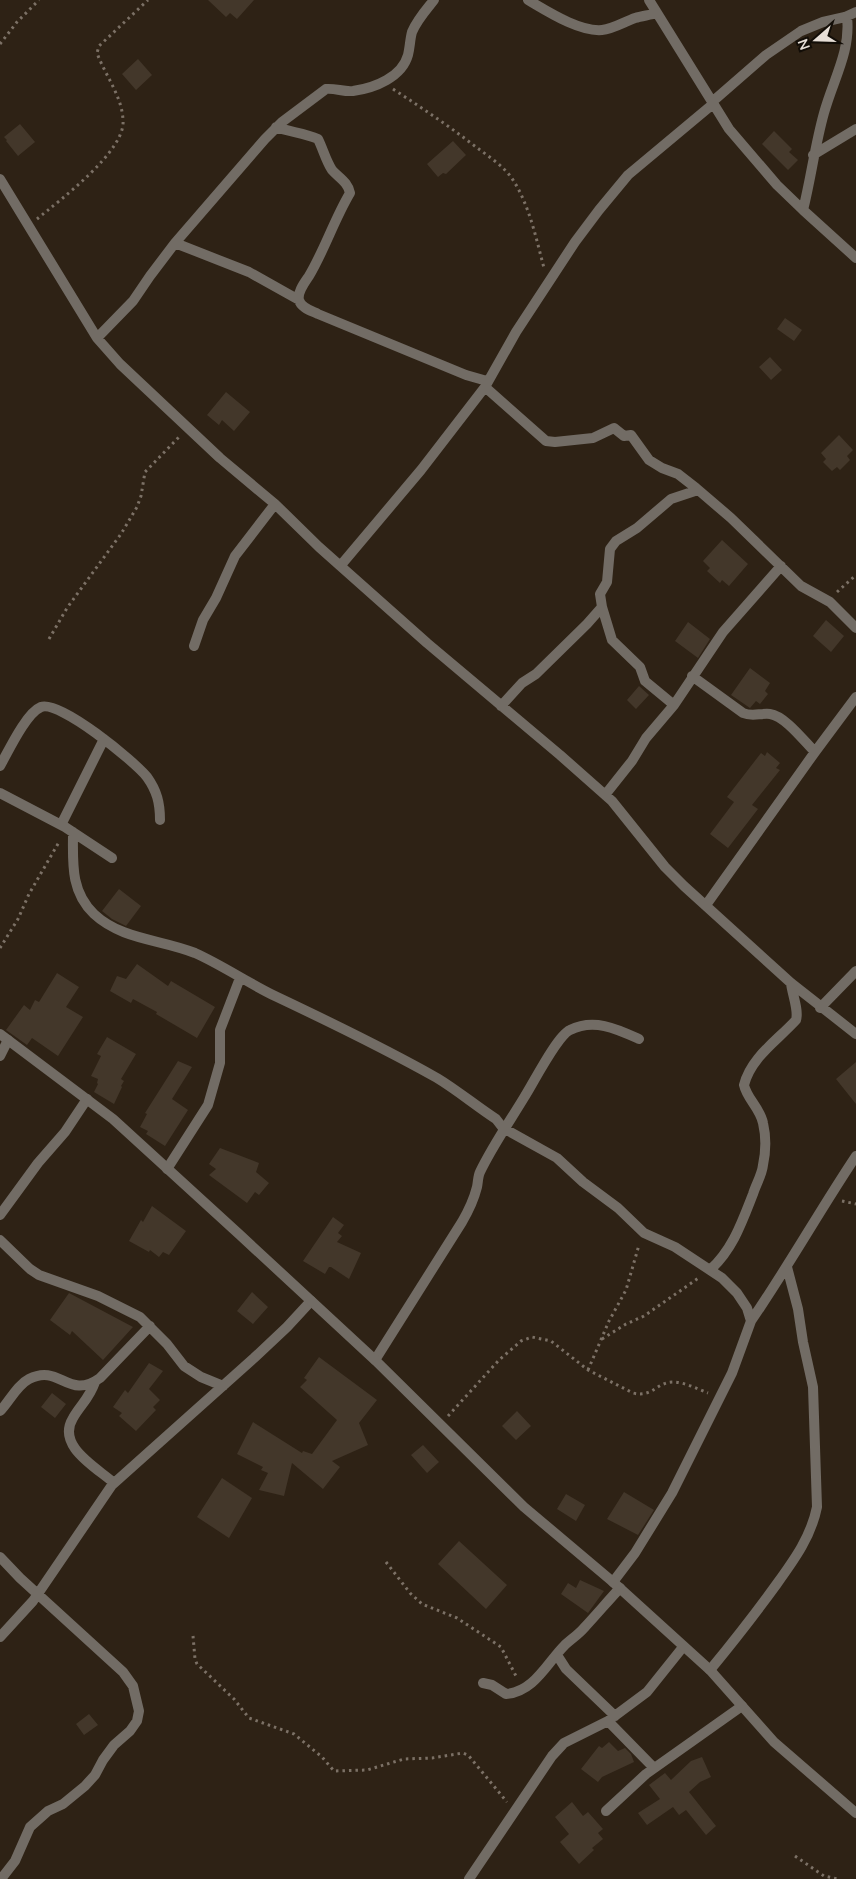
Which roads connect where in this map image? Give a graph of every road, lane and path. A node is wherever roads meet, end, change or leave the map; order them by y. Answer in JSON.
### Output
{"nodes":[{"id":1,"x":39,"y":0,"type":"edge"},
{"id":2,"x":148,"y":0,"type":"edge"},
{"id":3,"x":434,"y":0,"type":"edge"},
{"id":4,"x":528,"y":0,"type":"edge"},
{"id":5,"x":648,"y":0,"type":"edge"},
{"id":6,"x":657,"y":13,"type":"junction"},
{"id":7,"x":851,"y":14,"type":"edge"},
{"id":8,"x":0,"y":44,"type":"edge"},
{"id":9,"x":382,"y":82,"type":"junction"},
{"id":10,"x":712,"y":103,"type":"junction"},
{"id":11,"x":276,"y":128,"type":"junction"},
{"id":12,"x":856,"y":130,"type":"edge"},
{"id":13,"x":814,"y":155,"type":"junction"},
{"id":14,"x":0,"y":180,"type":"edge"},
{"id":15,"x":802,"y":210,"type":"junction"},
{"id":16,"x":29,"y":226,"type":"junction"},
{"id":17,"x":175,"y":243,"type":"junction"},
{"id":18,"x":856,"y":258,"type":"edge"},
{"id":19,"x":548,"y":283,"type":"junction"},
{"id":20,"x":299,"y":300,"type":"junction"},
{"id":21,"x":97,"y":338,"type":"junction"},
{"id":22,"x":486,"y":384,"type":"junction"},
{"id":23,"x":188,"y":426,"type":"junction"},
{"id":24,"x":698,"y":490,"type":"junction"},
{"id":25,"x":275,"y":504,"type":"junction"},
{"id":26,"x":341,"y":565,"type":"junction"},
{"id":27,"x":781,"y":566,"type":"junction"},
{"id":28,"x":856,"y":575,"type":"edge"},
{"id":29,"x":826,"y":599,"type":"junction"},
{"id":30,"x":602,"y":607,"type":"junction"},
{"id":31,"x":856,"y":628,"type":"edge"},
{"id":32,"x":49,"y":639,"type":"dead end"},
{"id":33,"x":194,"y":646,"type":"dead end"},
{"id":34,"x":692,"y":676,"type":"junction"},
{"id":35,"x":856,"y":697,"type":"edge"},
{"id":36,"x":674,"y":705,"type":"junction"},
{"id":37,"x":501,"y":706,"type":"junction"},
{"id":38,"x":104,"y":739,"type":"junction"},
{"id":39,"x":815,"y":752,"type":"junction"},
{"id":40,"x":0,"y":766,"type":"edge"},
{"id":41,"x":0,"y":793,"type":"edge"},
{"id":42,"x":605,"y":795,"type":"junction"},
{"id":43,"x":160,"y":820,"type":"dead end"},
{"id":44,"x":67,"y":829,"type":"junction"},
{"id":45,"x":112,"y":858,"type":"dead end"},
{"id":46,"x":706,"y":905,"type":"junction"},
{"id":47,"x":0,"y":948,"type":"edge"},
{"id":48,"x":856,"y":971,"type":"edge"},
{"id":49,"x":240,"y":978,"type":"junction"},
{"id":50,"x":791,"y":983,"type":"junction"},
{"id":51,"x":820,"y":1008,"type":"junction"},
{"id":52,"x":856,"y":1034,"type":"edge"},
{"id":53,"x":4,"y":1037,"type":"edge"},
{"id":54,"x":639,"y":1039,"type":"dead end"},
{"id":55,"x":0,"y":1056,"type":"edge"},
{"id":56,"x":86,"y":1099,"type":"junction"},
{"id":57,"x":503,"y":1128,"type":"junction"},
{"id":58,"x":856,"y":1156,"type":"edge"},
{"id":59,"x":168,"y":1169,"type":"junction"},
{"id":60,"x":0,"y":1215,"type":"edge"},
{"id":61,"x":644,"y":1233,"type":"junction"},
{"id":62,"x":0,"y":1240,"type":"edge"},
{"id":63,"x":787,"y":1268,"type":"junction"},
{"id":64,"x":710,"y":1270,"type":"junction"},
{"id":65,"x":311,"y":1301,"type":"junction"},
{"id":66,"x":751,"y":1321,"type":"junction"},
{"id":67,"x":150,"y":1326,"type":"junction"},
{"id":68,"x":602,"y":1340,"type":"junction"},
{"id":69,"x":374,"y":1360,"type":"junction"},
{"id":70,"x":588,"y":1370,"type":"junction"},
{"id":71,"x":95,"y":1382,"type":"junction"},
{"id":72,"x":224,"y":1386,"type":"junction"},
{"id":73,"x":720,"y":1398,"type":"junction"},
{"id":74,"x":0,"y":1411,"type":"edge"},
{"id":75,"x":439,"y":1425,"type":"junction"},
{"id":76,"x":114,"y":1483,"type":"junction"},
{"id":77,"x":0,"y":1557,"type":"edge"},
{"id":78,"x":386,"y":1562,"type":"dead end"},
{"id":79,"x":617,"y":1585,"type":"junction"},
{"id":80,"x":38,"y":1593,"type":"junction"},
{"id":81,"x":193,"y":1636,"type":"dead end"},
{"id":82,"x":0,"y":1637,"type":"edge"},
{"id":83,"x":684,"y":1647,"type":"junction"},
{"id":84,"x":556,"y":1655,"type":"junction"},
{"id":85,"x":710,"y":1670,"type":"junction"},
{"id":86,"x":483,"y":1683,"type":"dead end"},
{"id":87,"x":521,"y":1691,"type":"junction"},
{"id":88,"x":742,"y":1706,"type":"junction"},
{"id":89,"x":612,"y":1718,"type":"junction"},
{"id":90,"x":654,"y":1768,"type":"junction"},
{"id":91,"x":606,"y":1811,"type":"dead end"},
{"id":92,"x":516,"y":1812,"type":"junction"},
{"id":93,"x":856,"y":1813,"type":"edge"},
{"id":94,"x":795,"y":1856,"type":"dead end"},
{"id":95,"x":1,"y":1879,"type":"edge"},
{"id":96,"x":470,"y":1879,"type":"edge"},
{"id":97,"x":838,"y":1879,"type":"edge"}],
"edges":[{"from":1,"to":8,"type":"path"},
{"from":2,"to":16,"type":"path"},
{"from":3,"to":9,"type":"street"},
{"from":4,"to":6,"type":"street"},
{"from":5,"to":6,"type":"street"},
{"from":6,"to":10,"type":"street"},
{"from":7,"to":10,"type":"street"},
{"from":7,"to":13,"type":"street"},
{"from":9,"to":11,"type":"street"},
{"from":9,"to":19,"type":"path"},
{"from":10,"to":15,"type":"street"},
{"from":10,"to":19,"type":"street"},
{"from":11,"to":17,"type":"street"},
{"from":11,"to":20,"type":"street"},
{"from":12,"to":13,"type":"street"},
{"from":13,"to":15,"type":"street"},
{"from":14,"to":16,"type":"street"},
{"from":15,"to":18,"type":"street"},
{"from":16,"to":21,"type":"street"},
{"from":17,"to":20,"type":"street"},
{"from":17,"to":21,"type":"street"},
{"from":19,"to":22,"type":"street"},
{"from":20,"to":22,"type":"street"},
{"from":21,"to":23,"type":"street"},
{"from":22,"to":24,"type":"street"},
{"from":22,"to":26,"type":"street"},
{"from":23,"to":25,"type":"street"},
{"from":23,"to":32,"type":"path"},
{"from":24,"to":27,"type":"street"},
{"from":24,"to":30,"type":"street"},
{"from":25,"to":26,"type":"street"},
{"from":25,"to":33,"type":"street"},
{"from":26,"to":37,"type":"street"},
{"from":27,"to":29,"type":"street"},
{"from":27,"to":34,"type":"street"},
{"from":28,"to":29,"type":"path"},
{"from":29,"to":31,"type":"street"},
{"from":30,"to":36,"type":"street"},
{"from":30,"to":37,"type":"street"},
{"from":34,"to":36,"type":"street"},
{"from":34,"to":39,"type":"street"},
{"from":35,"to":39,"type":"street"},
{"from":36,"to":42,"type":"street"},
{"from":37,"to":42,"type":"street"},
{"from":38,"to":40,"type":"street"},
{"from":38,"to":43,"type":"street"},
{"from":38,"to":44,"type":"street"},
{"from":39,"to":46,"type":"street"},
{"from":41,"to":44,"type":"street"},
{"from":42,"to":46,"type":"street"},
{"from":44,"to":45,"type":"street"},
{"from":44,"to":47,"type":"path"},
{"from":44,"to":49,"type":"street"},
{"from":46,"to":50,"type":"street"},
{"from":48,"to":51,"type":"street"},
{"from":49,"to":57,"type":"street"},
{"from":49,"to":59,"type":"street"},
{"from":50,"to":51,"type":"street"},
{"from":50,"to":64,"type":"street"},
{"from":51,"to":52,"type":"street"},
{"from":53,"to":55,"type":"street"},
{"from":53,"to":56,"type":"street"},
{"from":54,"to":57,"type":"street"},
{"from":56,"to":59,"type":"street"},
{"from":56,"to":60,"type":"street"},
{"from":57,"to":61,"type":"street"},
{"from":57,"to":69,"type":"street"},
{"from":58,"to":63,"type":"street"},
{"from":59,"to":65,"type":"street"},
{"from":61,"to":64,"type":"street"},
{"from":61,"to":68,"type":"path"},
{"from":62,"to":67,"type":"street"},
{"from":63,"to":66,"type":"street"},
{"from":63,"to":85,"type":"street"},
{"from":64,"to":66,"type":"street"},
{"from":64,"to":68,"type":"path"},
{"from":65,"to":69,"type":"street"},
{"from":65,"to":72,"type":"street"},
{"from":66,"to":73,"type":"street"},
{"from":67,"to":71,"type":"street"},
{"from":67,"to":72,"type":"street"},
{"from":68,"to":70,"type":"path"},
{"from":69,"to":75,"type":"street"},
{"from":70,"to":73,"type":"path"},
{"from":70,"to":75,"type":"path"},
{"from":71,"to":74,"type":"street"},
{"from":71,"to":76,"type":"street"},
{"from":72,"to":76,"type":"street"},
{"from":73,"to":79,"type":"street"},
{"from":75,"to":79,"type":"street"},
{"from":76,"to":80,"type":"street"},
{"from":77,"to":80,"type":"street"},
{"from":78,"to":87,"type":"path"},
{"from":79,"to":83,"type":"street"},
{"from":79,"to":84,"type":"street"},
{"from":80,"to":82,"type":"street"},
{"from":80,"to":95,"type":"street"},
{"from":81,"to":92,"type":"path"},
{"from":83,"to":85,"type":"street"},
{"from":83,"to":89,"type":"street"},
{"from":84,"to":87,"type":"street"},
{"from":84,"to":89,"type":"street"},
{"from":85,"to":88,"type":"street"},
{"from":86,"to":87,"type":"street"},
{"from":88,"to":90,"type":"street"},
{"from":88,"to":93,"type":"street"},
{"from":89,"to":90,"type":"street"},
{"from":89,"to":92,"type":"street"},
{"from":90,"to":91,"type":"street"},
{"from":92,"to":96,"type":"street"},
{"from":94,"to":97,"type":"path"}]}
